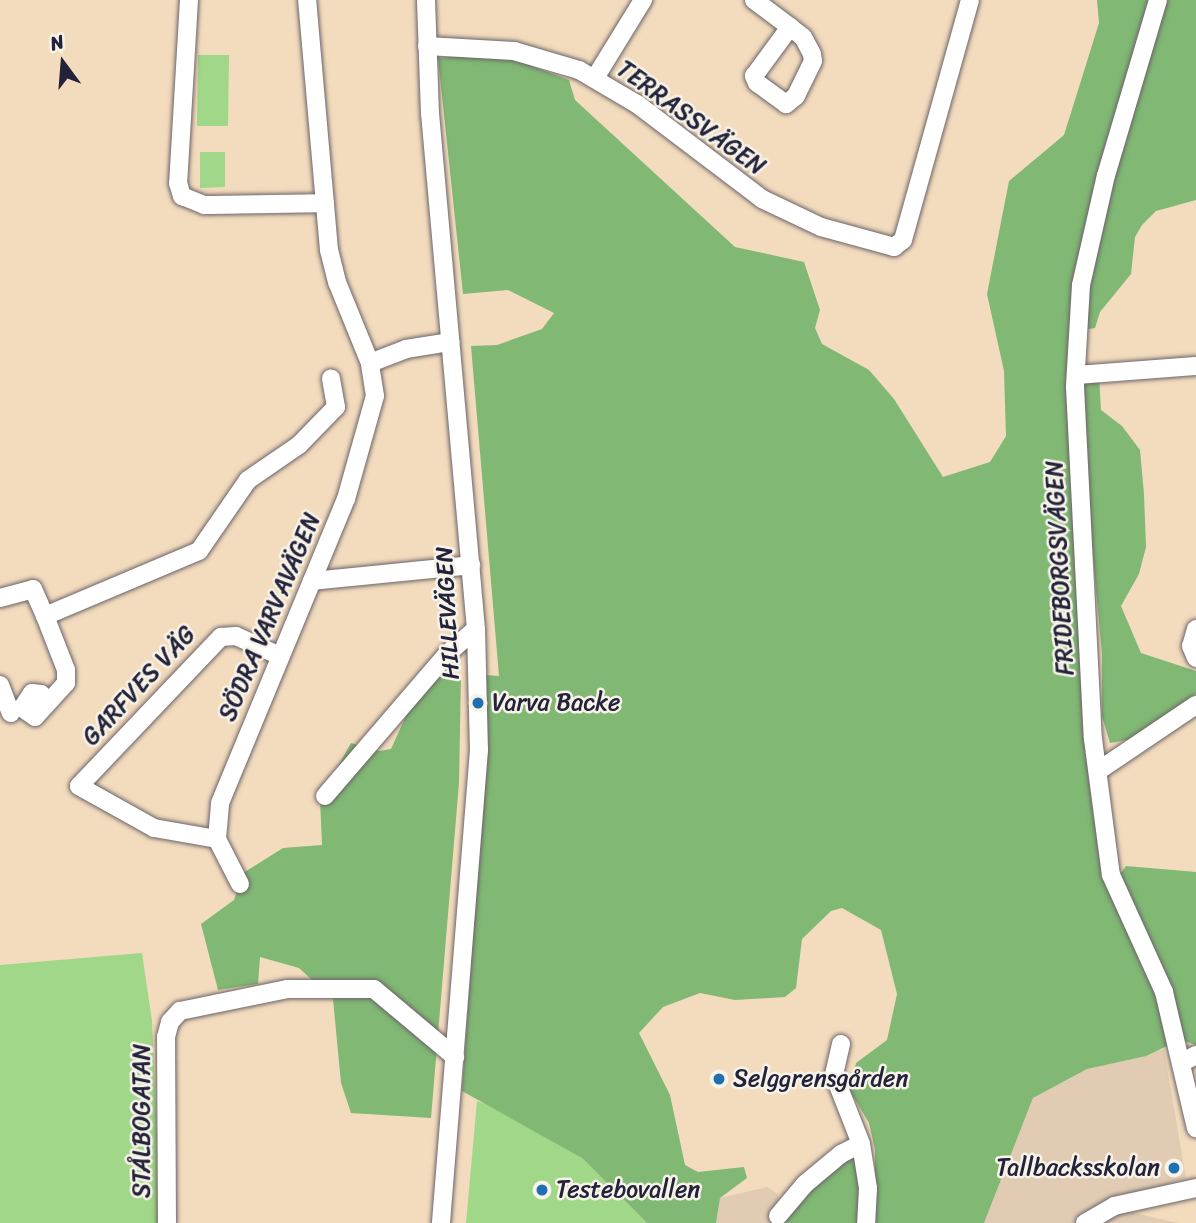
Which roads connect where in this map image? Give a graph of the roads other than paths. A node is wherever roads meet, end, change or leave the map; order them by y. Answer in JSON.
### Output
{"nodes":[{"id":1,"x":189,"y":0,"type":"edge"},
{"id":2,"x":307,"y":0,"type":"edge"},
{"id":3,"x":426,"y":0,"type":"edge"},
{"id":4,"x":643,"y":0,"type":"edge"},
{"id":5,"x":754,"y":0,"type":"edge"},
{"id":6,"x":970,"y":0,"type":"edge"},
{"id":7,"x":1158,"y":0,"type":"edge"},
{"id":8,"x":790,"y":27,"type":"dead end"},
{"id":9,"x":427,"y":46,"type":"junction"},
{"id":10,"x":596,"y":78,"type":"junction"},
{"id":11,"x":325,"y":203,"type":"junction"},
{"id":12,"x":450,"y":342,"type":"junction"},
{"id":13,"x":370,"y":363,"type":"junction"},
{"id":14,"x":1196,"y":366,"type":"edge"},
{"id":15,"x":1076,"y":375,"type":"junction"},
{"id":16,"x":331,"y":378,"type":"dead end"},
{"id":17,"x":471,"y":565,"type":"junction"},
{"id":18,"x":312,"y":581,"type":"junction"},
{"id":19,"x":0,"y":598,"type":"edge"},
{"id":20,"x":45,"y":616,"type":"junction"},
{"id":21,"x":476,"y":629,"type":"junction"},
{"id":22,"x":1196,"y":629,"type":"edge"},
{"id":23,"x":280,"y":656,"type":"junction"},
{"id":24,"x":1196,"y":658,"type":"edge"},
{"id":25,"x":0,"y":685,"type":"edge"},
{"id":26,"x":48,"y":703,"type":"dead end"},
{"id":27,"x":1196,"y":705,"type":"edge"},
{"id":28,"x":11,"y":713,"type":"dead end"},
{"id":29,"x":1098,"y":771,"type":"junction"},
{"id":30,"x":325,"y":796,"type":"dead end"},
{"id":31,"x":217,"y":839,"type":"junction"},
{"id":32,"x":240,"y":884,"type":"dead end"},
{"id":33,"x":841,"y":1044,"type":"dead end"},
{"id":34,"x":455,"y":1056,"type":"junction"},
{"id":35,"x":1188,"y":1059,"type":"edge"},
{"id":36,"x":1196,"y":1128,"type":"edge"},
{"id":37,"x":861,"y":1144,"type":"junction"},
{"id":38,"x":1196,"y":1188,"type":"edge"},
{"id":39,"x":778,"y":1216,"type":"dead end"},
{"id":40,"x":167,"y":1223,"type":"edge"},
{"id":41,"x":441,"y":1223,"type":"edge"},
{"id":42,"x":866,"y":1223,"type":"edge"},
{"id":43,"x":1085,"y":1223,"type":"edge"}],
"edges":[{"from":1,"to":11,"type":"street"},
{"from":2,"to":11,"type":"street","name":"SÖDRA VARVAVÄGEN"},
{"from":3,"to":9,"type":"street","name":"HILLEVÄGEN"},
{"from":4,"to":10,"type":"street"},
{"from":5,"to":8,"type":"street"},
{"from":6,"to":10,"type":"street","name":"TERRASSVÄGEN"},
{"from":7,"to":15,"type":"street","name":"FRIDEBORGSVÄGEN"},
{"from":9,"to":10,"type":"street","name":"TERRASSVÄGEN"},
{"from":9,"to":12,"type":"street","name":"HILLEVÄGEN"},
{"from":11,"to":13,"type":"street","name":"SÖDRA VARVAVÄGEN"},
{"from":12,"to":13,"type":"street"},
{"from":12,"to":17,"type":"street","name":"HILLEVÄGEN"},
{"from":13,"to":18,"type":"street","name":"SÖDRA VARVAVÄGEN"},
{"from":14,"to":15,"type":"street"},
{"from":15,"to":29,"type":"street","name":"FRIDEBORGSVÄGEN"},
{"from":16,"to":20,"type":"street"},
{"from":17,"to":18,"type":"street"},
{"from":17,"to":21,"type":"street","name":"HILLEVÄGEN"},
{"from":18,"to":23,"type":"street","name":"SÖDRA VARVAVÄGEN"},
{"from":19,"to":20,"type":"street"},
{"from":20,"to":26,"type":"street"},
{"from":21,"to":30,"type":"street"},
{"from":21,"to":34,"type":"street","name":"HILLEVÄGEN"},
{"from":22,"to":24,"type":"street"},
{"from":23,"to":31,"type":"street","name":"SÖDRA VARVAVÄGEN"},
{"from":23,"to":31,"type":"street","name":"GARFVES VÄG"},
{"from":25,"to":28,"type":"street"},
{"from":27,"to":29,"type":"street"},
{"from":29,"to":35,"type":"street","name":"FRIDEBORGSVÄGEN"},
{"from":31,"to":32,"type":"street"},
{"from":33,"to":37,"type":"street"},
{"from":34,"to":40,"type":"street","name":"STÅLBOGATAN"},
{"from":34,"to":41,"type":"street","name":"HILLEVÄGEN"},
{"from":35,"to":36,"type":"street","name":"FRIDEBORGSVÄGEN"},
{"from":37,"to":39,"type":"street"},
{"from":37,"to":42,"type":"street"},
{"from":38,"to":43,"type":"street"}]}
